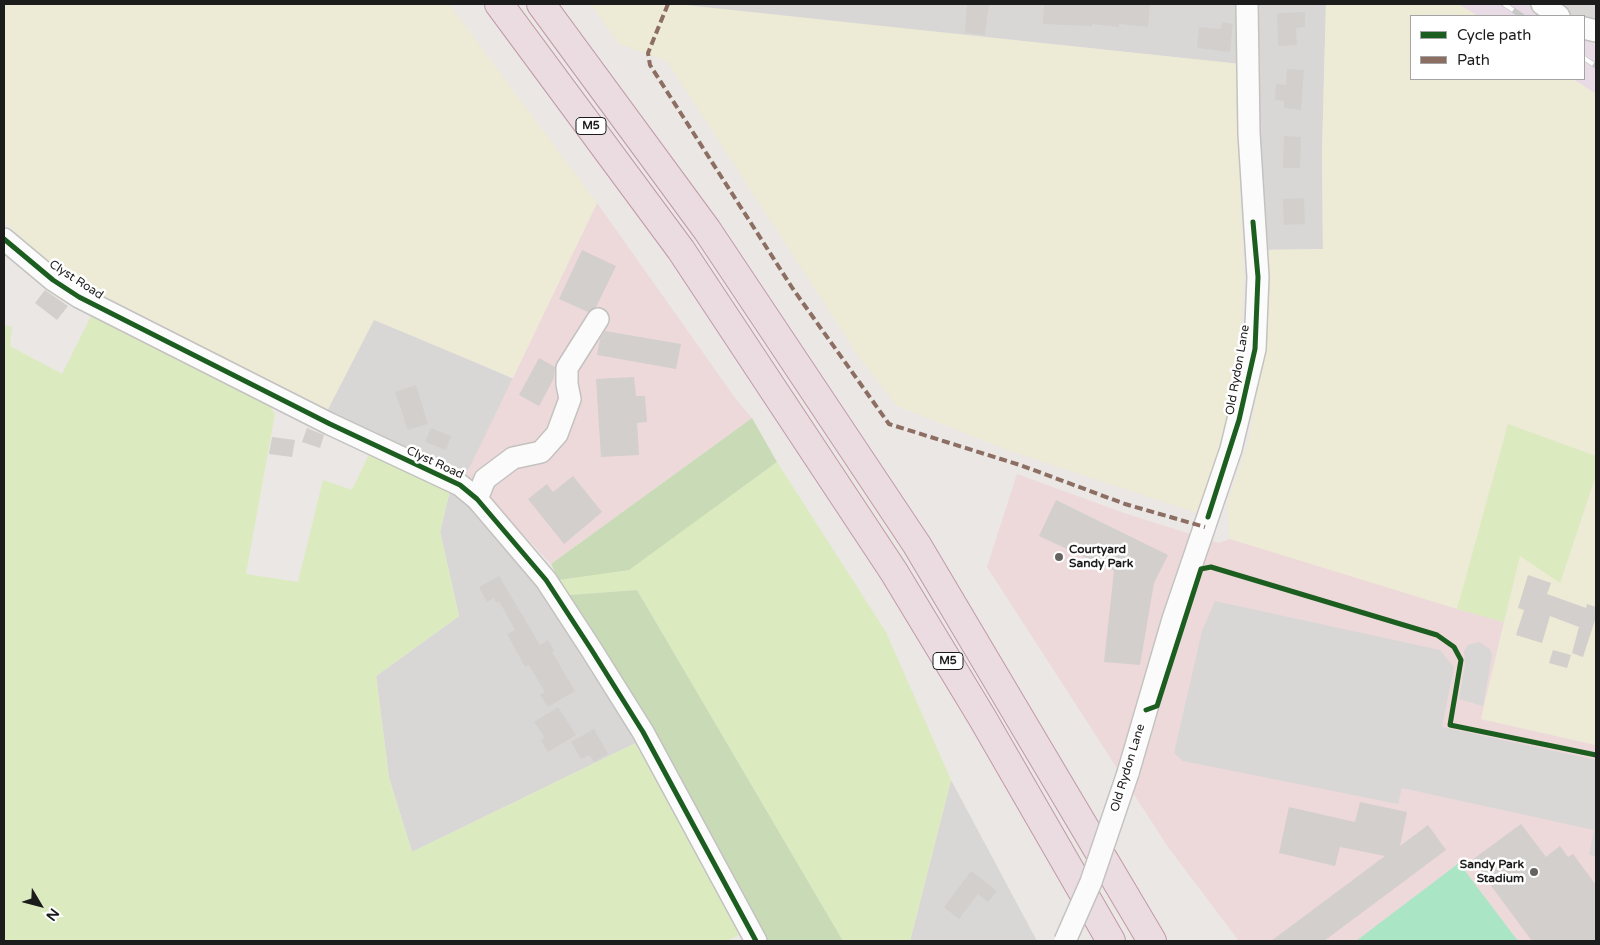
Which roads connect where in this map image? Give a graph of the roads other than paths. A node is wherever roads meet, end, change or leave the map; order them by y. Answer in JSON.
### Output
{"nodes":[{"id":1,"x":499,"y":4,"type":"edge"},
{"id":2,"x":541,"y":4,"type":"edge"},
{"id":3,"x":1247,"y":4,"type":"edge"},
{"id":4,"x":1542,"y":4,"type":"edge"},
{"id":5,"x":1558,"y":15,"type":"edge"},
{"id":6,"x":4,"y":239,"type":"edge"},
{"id":7,"x":598,"y":320,"type":"dead end"},
{"id":8,"x":477,"y":499,"type":"junction"},
{"id":9,"x":1082,"y":820,"type":"junction"},
{"id":10,"x":1059,"y":850,"type":"junction"},
{"id":11,"x":756,"y":941,"type":"edge"},
{"id":12,"x":1065,"y":941,"type":"edge"},
{"id":13,"x":1098,"y":941,"type":"edge"},
{"id":14,"x":1111,"y":941,"type":"edge"},
{"id":15,"x":1152,"y":941,"type":"edge"},
{"id":16,"x":1170,"y":941,"type":"edge"}],
"edges":[{"from":1,"to":10,"type":"highway","number":"M5"},
{"from":2,"to":9,"type":"highway","number":"M5"},
{"from":3,"to":12,"type":"street","name":"Old Rydon Lane","bridge":true},
{"from":4,"to":5,"type":"street"},
{"from":6,"to":8,"type":"street","name":"Clyst Road"},
{"from":7,"to":8,"type":"street"},
{"from":8,"to":11,"type":"street","name":"Clyst Road"},
{"from":9,"to":15,"type":"highway","number":"M5"},
{"from":9,"to":16,"type":"highway","number":"M5"},
{"from":10,"to":13,"type":"highway","number":"M5"},
{"from":10,"to":14,"type":"highway","number":"M5"}]}
